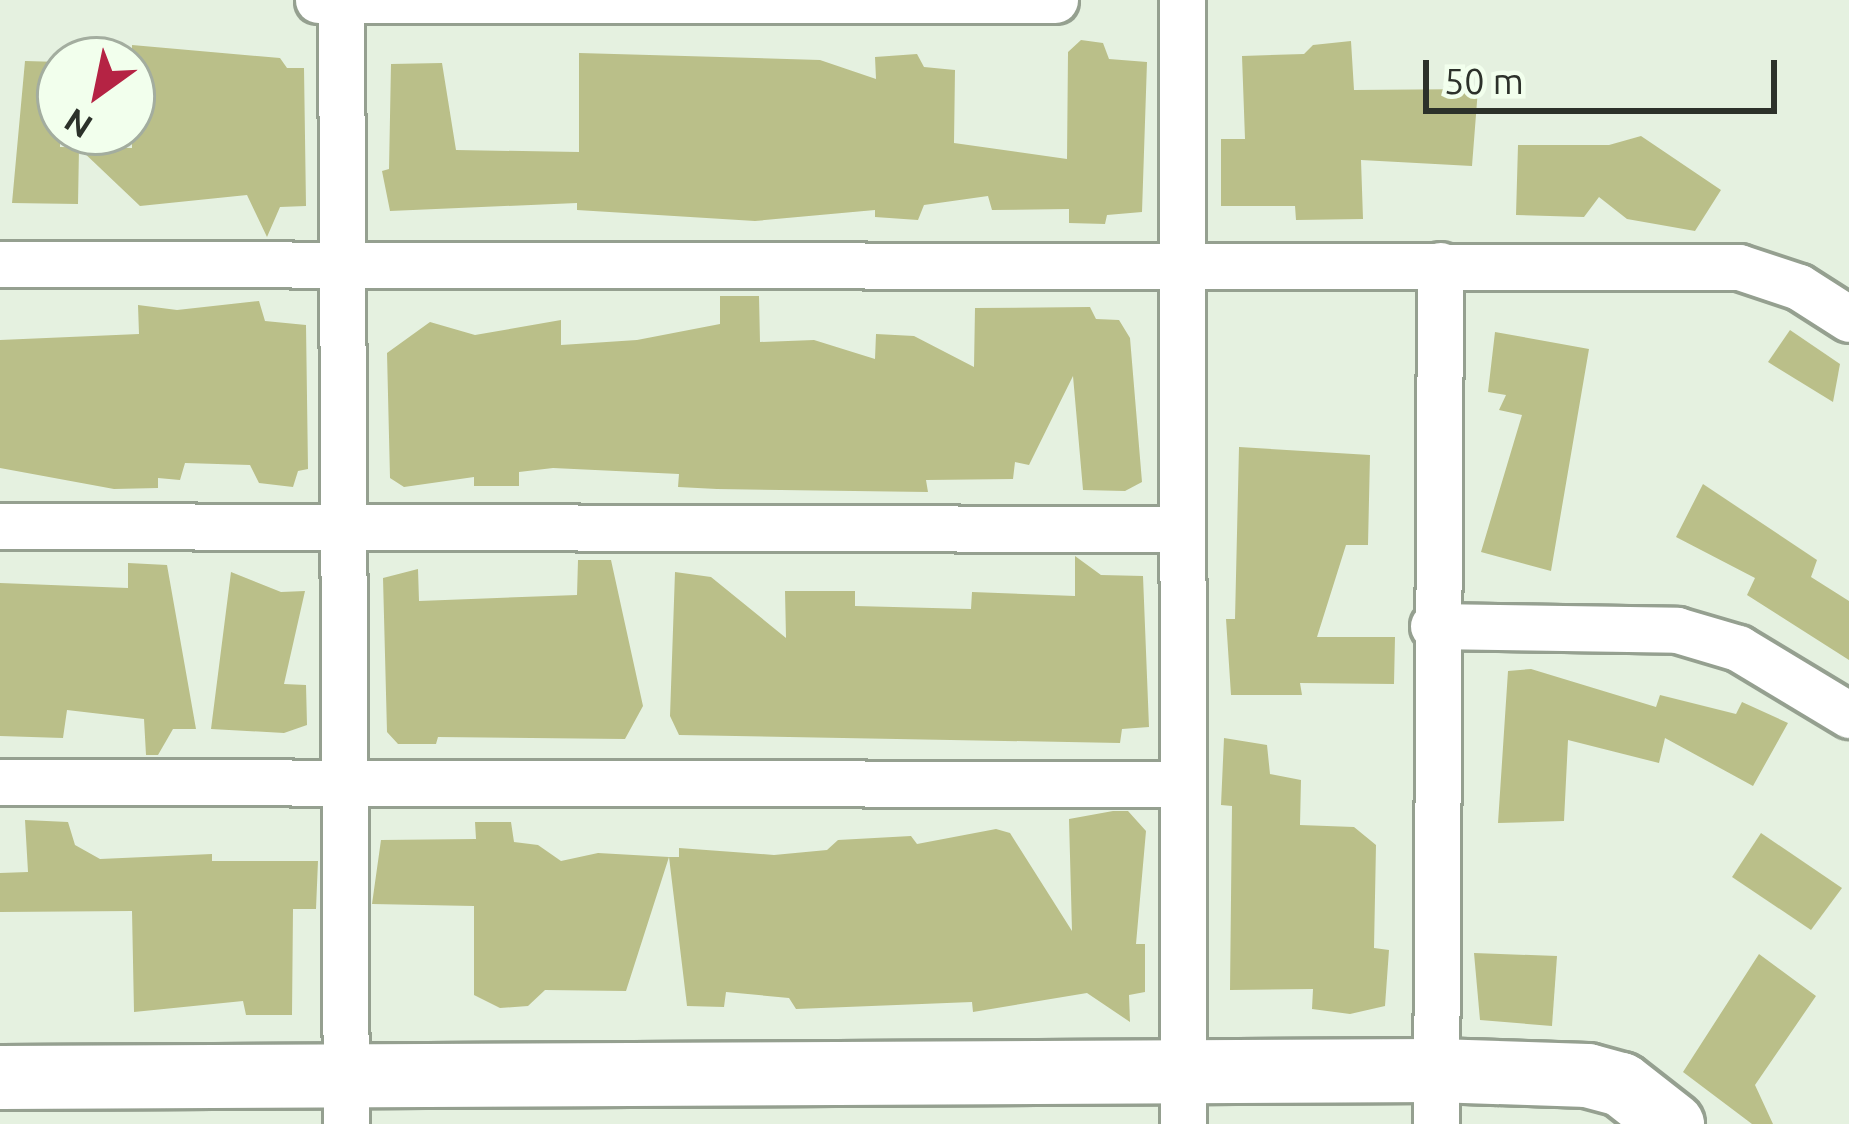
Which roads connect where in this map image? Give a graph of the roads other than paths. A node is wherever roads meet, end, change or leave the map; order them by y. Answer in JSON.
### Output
{"nodes":[{"id":1,"x":318,"y":0,"type":"edge"},
{"id":2,"x":1055,"y":0,"type":"edge"},
{"id":3,"x":1182,"y":0,"type":"edge"},
{"id":4,"x":341,"y":1,"type":"edge"},
{"id":5,"x":342,"y":260,"type":"junction"},
{"id":6,"x":0,"y":264,"type":"edge"},
{"id":7,"x":1440,"y":265,"type":"junction"},
{"id":8,"x":1181,"y":266,"type":"junction"},
{"id":9,"x":1849,"y":320,"type":"edge"},
{"id":10,"x":346,"y":525,"type":"junction"},
{"id":11,"x":0,"y":526,"type":"edge"},
{"id":12,"x":1178,"y":529,"type":"junction"},
{"id":13,"x":1433,"y":626,"type":"junction"},
{"id":14,"x":1849,"y":715,"type":"edge"},
{"id":15,"x":340,"y":777,"type":"junction"},
{"id":16,"x":0,"y":782,"type":"edge"},
{"id":17,"x":1180,"y":784,"type":"junction"},
{"id":18,"x":0,"y":1077,"type":"edge"},
{"id":19,"x":346,"y":1097,"type":"edge"},
{"id":20,"x":1436,"y":1097,"type":"edge"},
{"id":21,"x":1183,"y":1098,"type":"edge"},
{"id":22,"x":1672,"y":1124,"type":"edge"}],
"edges":[{"from":1,"to":4,"type":"street"},
{"from":2,"to":4,"type":"street"},
{"from":3,"to":8,"type":"street"},
{"from":4,"to":5,"type":"street"},
{"from":5,"to":6,"type":"street"},
{"from":5,"to":8,"type":"street"},
{"from":5,"to":10,"type":"street"},
{"from":7,"to":8,"type":"street"},
{"from":7,"to":9,"type":"street"},
{"from":7,"to":13,"type":"street"},
{"from":8,"to":12,"type":"street"},
{"from":10,"to":11,"type":"street"},
{"from":10,"to":12,"type":"street"},
{"from":10,"to":15,"type":"street"},
{"from":12,"to":17,"type":"street"},
{"from":13,"to":14,"type":"street"},
{"from":13,"to":20,"type":"street"},
{"from":15,"to":16,"type":"street"},
{"from":15,"to":17,"type":"street"},
{"from":15,"to":19,"type":"street"},
{"from":17,"to":21,"type":"street"},
{"from":18,"to":19,"type":"street"},
{"from":19,"to":21,"type":"street"},
{"from":20,"to":21,"type":"street"},
{"from":20,"to":22,"type":"street"}]}
